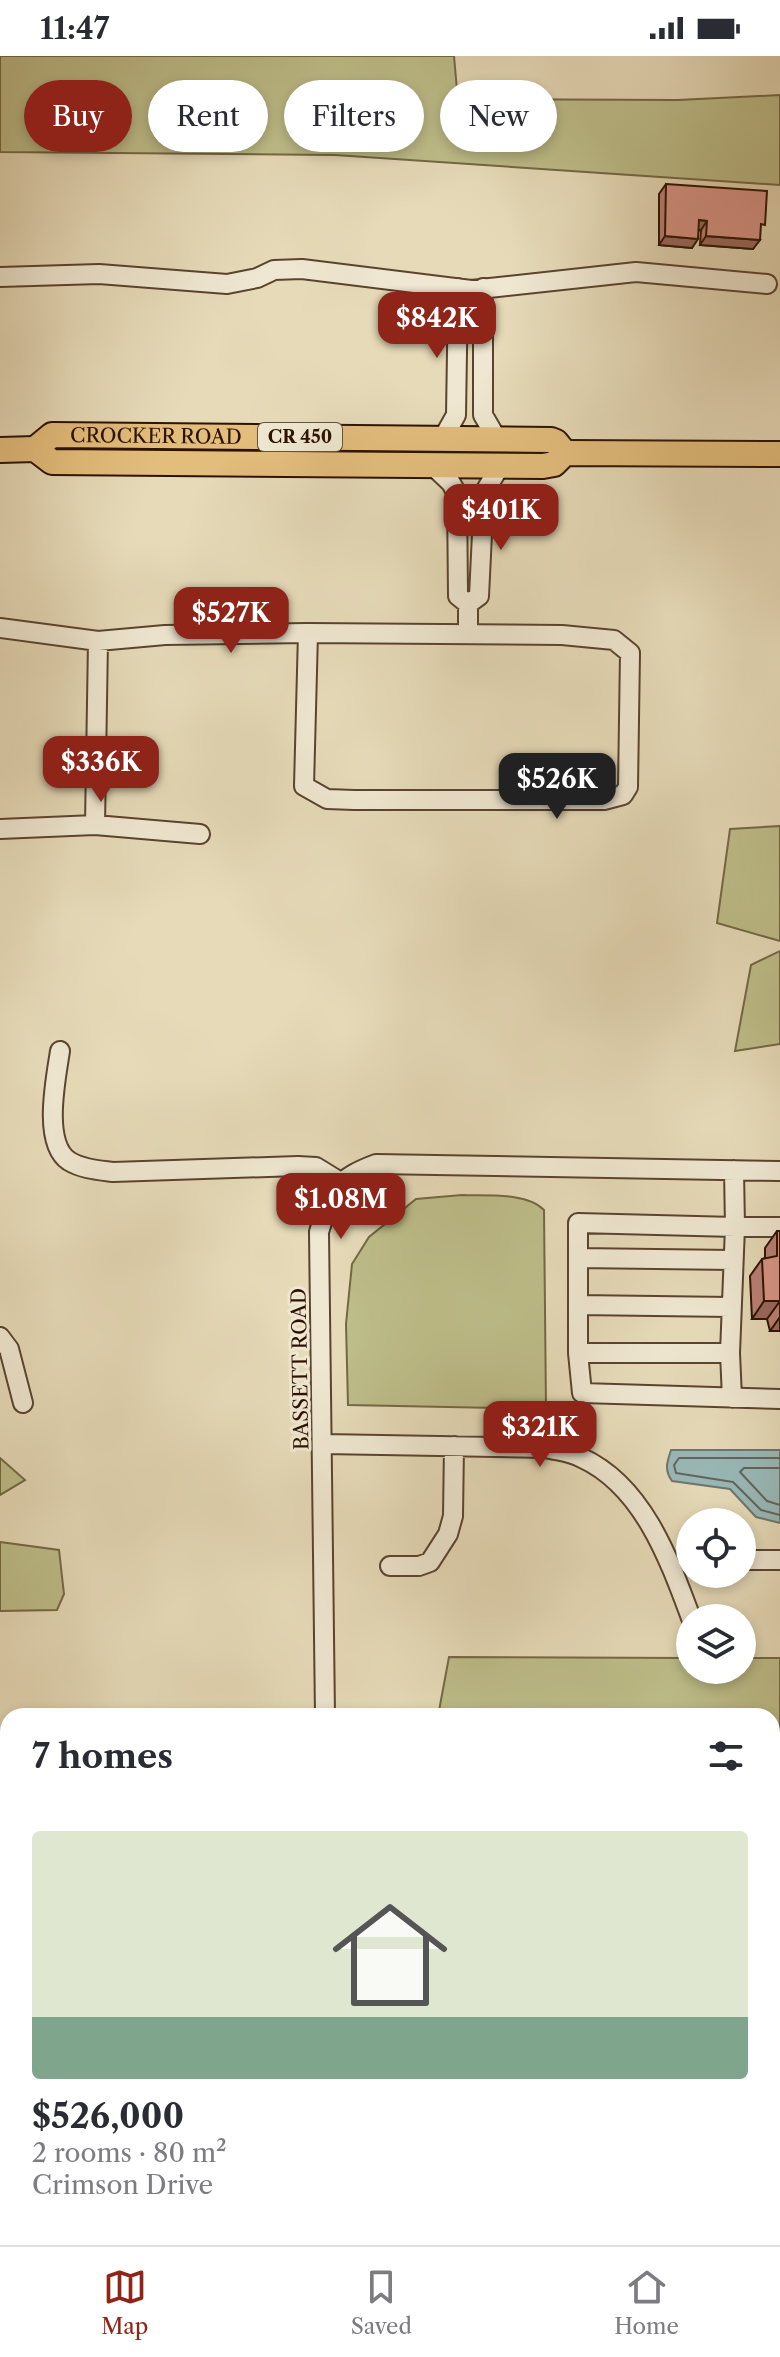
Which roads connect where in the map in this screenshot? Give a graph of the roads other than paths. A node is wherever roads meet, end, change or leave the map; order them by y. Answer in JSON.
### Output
{"nodes":[{"id":1,"x":0,"y":277,"type":"edge"},
{"id":2,"x":767,"y":284,"type":"dead end"},
{"id":3,"x":458,"y":288,"type":"junction"},
{"id":4,"x":483,"y":288,"type":"junction"},
{"id":5,"x":443,"y":438,"type":"junction"},
{"id":6,"x":497,"y":439,"type":"junction"},
{"id":7,"x":35,"y":449,"type":"junction"},
{"id":8,"x":0,"y":450,"type":"edge"},
{"id":9,"x":565,"y":453,"type":"junction"},
{"id":10,"x":780,"y":454,"type":"edge"},
{"id":11,"x":432,"y":465,"type":"junction"},
{"id":12,"x":500,"y":466,"type":"junction"},
{"id":13,"x":468,"y":604,"type":"junction"},
{"id":14,"x":0,"y":628,"type":"edge"},
{"id":15,"x":308,"y":633,"type":"junction"},
{"id":16,"x":468,"y":633,"type":"junction"},
{"id":17,"x":98,"y":641,"type":"junction"},
{"id":18,"x":95,"y":825,"type":"junction"},
{"id":19,"x":0,"y":829,"type":"edge"},
{"id":20,"x":200,"y":834,"type":"dead end"},
{"id":21,"x":60,"y":1051,"type":"dead end"},
{"id":22,"x":734,"y":1170,"type":"junction"},
{"id":23,"x":780,"y":1171,"type":"edge"},
{"id":24,"x":342,"y":1183,"type":"junction"},
{"id":25,"x":735,"y":1227,"type":"junction"},
{"id":26,"x":780,"y":1227,"type":"edge"},
{"id":27,"x":578,"y":1258,"type":"junction"},
{"id":28,"x":733,"y":1260,"type":"junction"},
{"id":29,"x":578,"y":1305,"type":"junction"},
{"id":30,"x":731,"y":1307,"type":"junction"},
{"id":31,"x":0,"y":1337,"type":"edge"},
{"id":32,"x":578,"y":1353,"type":"junction"},
{"id":33,"x":730,"y":1353,"type":"junction"},
{"id":34,"x":0,"y":1390,"type":"edge"},
{"id":35,"x":732,"y":1398,"type":"junction"},
{"id":36,"x":780,"y":1399,"type":"edge"},
{"id":37,"x":324,"y":1444,"type":"junction"},
{"id":38,"x":454,"y":1446,"type":"junction"},
{"id":39,"x":756,"y":1560,"type":"edge"},
{"id":40,"x":780,"y":1560,"type":"edge"},
{"id":41,"x":676,"y":1564,"type":"edge"},
{"id":42,"x":390,"y":1566,"type":"dead end"},
{"id":43,"x":325,"y":1708,"type":"edge"}],
"edges":[{"from":1,"to":3,"type":"street"},
{"from":2,"to":4,"type":"street"},
{"from":3,"to":4,"type":"street"},
{"from":3,"to":5,"type":"street"},
{"from":4,"to":6,"type":"street"},
{"from":5,"to":6,"type":"main road","name":"CROCKER ROAD","number":"CR 450"},
{"from":5,"to":7,"type":"main road","name":"CROCKER ROAD","number":"CR 450"},
{"from":6,"to":9,"type":"main road","name":"CROCKER ROAD","number":"CR 450"},
{"from":7,"to":8,"type":"main road","name":"CROCKER ROAD","number":"CR 450"},
{"from":7,"to":11,"type":"main road","name":"CROCKER ROAD","number":"CR 450"},
{"from":9,"to":10,"type":"main road","name":"CROCKER ROAD","number":"CR 450"},
{"from":9,"to":12,"type":"main road","name":"CROCKER ROAD","number":"CR 450"},
{"from":11,"to":12,"type":"main road","name":"CROCKER ROAD","number":"CR 450"},
{"from":11,"to":13,"type":"street"},
{"from":12,"to":13,"type":"street"},
{"from":13,"to":16,"type":"street"},
{"from":14,"to":17,"type":"street"},
{"from":15,"to":16,"type":"street"},
{"from":15,"to":16,"type":"street"},
{"from":15,"to":17,"type":"street"},
{"from":17,"to":18,"type":"street"},
{"from":18,"to":19,"type":"street"},
{"from":18,"to":20,"type":"street"},
{"from":21,"to":24,"type":"street"},
{"from":22,"to":23,"type":"street"},
{"from":22,"to":24,"type":"street"},
{"from":22,"to":25,"type":"street"},
{"from":24,"to":37,"type":"street","name":"BASSETT ROAD"},
{"from":25,"to":26,"type":"street"},
{"from":25,"to":27,"type":"street"},
{"from":25,"to":28,"type":"street"},
{"from":27,"to":28,"type":"street"},
{"from":27,"to":29,"type":"street"},
{"from":28,"to":30,"type":"street"},
{"from":29,"to":30,"type":"street"},
{"from":29,"to":32,"type":"street"},
{"from":30,"to":33,"type":"street"},
{"from":31,"to":34,"type":"street"},
{"from":32,"to":33,"type":"street"},
{"from":32,"to":35,"type":"street"},
{"from":33,"to":35,"type":"street"},
{"from":35,"to":36,"type":"street"},
{"from":37,"to":38,"type":"street"},
{"from":37,"to":43,"type":"street","name":"BASSETT ROAD"},
{"from":38,"to":41,"type":"street"},
{"from":38,"to":42,"type":"street"},
{"from":39,"to":40,"type":"street"}]}
